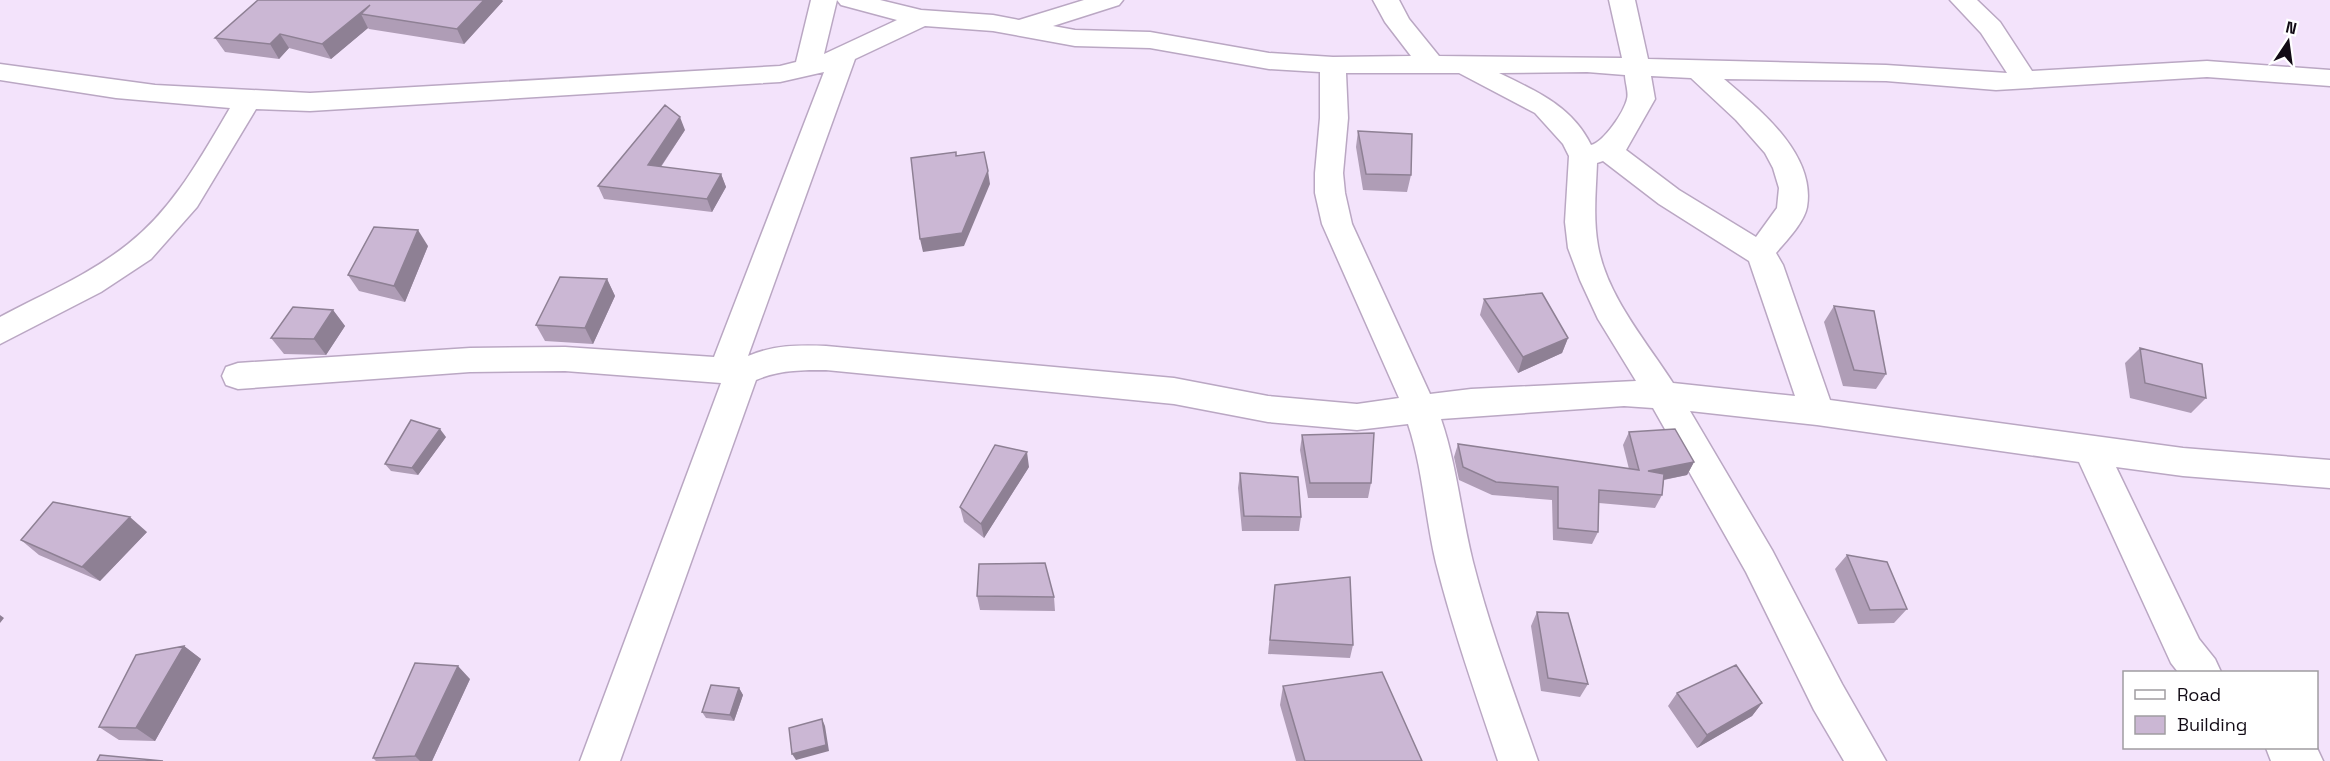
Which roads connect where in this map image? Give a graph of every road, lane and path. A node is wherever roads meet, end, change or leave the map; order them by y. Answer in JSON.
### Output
{"nodes":[{"id":1,"x":824,"y":0,"type":"edge"},
{"id":2,"x":850,"y":0,"type":"edge"},
{"id":3,"x":1110,"y":0,"type":"edge"},
{"id":4,"x":1386,"y":0,"type":"edge"},
{"id":5,"x":1622,"y":0,"type":"edge"},
{"id":6,"x":1963,"y":0,"type":"edge"},
{"id":7,"x":921,"y":18,"type":"junction"},
{"id":8,"x":1025,"y":27,"type":"junction"},
{"id":9,"x":844,"y":54,"type":"junction"},
{"id":10,"x":1333,"y":65,"type":"junction"},
{"id":11,"x":1447,"y":65,"type":"junction"},
{"id":12,"x":1638,"y":67,"type":"junction"},
{"id":13,"x":807,"y":69,"type":"junction"},
{"id":14,"x":1698,"y":70,"type":"junction"},
{"id":15,"x":0,"y":72,"type":"edge"},
{"id":16,"x":2330,"y":78,"type":"edge"},
{"id":17,"x":2026,"y":82,"type":"junction"},
{"id":18,"x":247,"y":102,"type":"junction"},
{"id":19,"x":1595,"y":153,"type":"junction"},
{"id":20,"x":1760,"y":253,"type":"junction"},
{"id":21,"x":0,"y":332,"type":"edge"},
{"id":22,"x":734,"y":371,"type":"junction"},
{"id":23,"x":238,"y":376,"type":"dead end"},
{"id":24,"x":1663,"y":395,"type":"junction"},
{"id":25,"x":1421,"y":411,"type":"junction"},
{"id":26,"x":1816,"y":412,"type":"junction"},
{"id":27,"x":2090,"y":449,"type":"junction"},
{"id":28,"x":2330,"y":474,"type":"edge"},
{"id":29,"x":2200,"y":671,"type":"edge"},
{"id":30,"x":2288,"y":749,"type":"edge"},
{"id":31,"x":600,"y":761,"type":"edge"},
{"id":32,"x":1518,"y":761,"type":"edge"},
{"id":33,"x":1866,"y":761,"type":"edge"},
{"id":34,"x":2303,"y":761,"type":"edge"}],
"edges":[{"from":1,"to":13,"type":"street"},
{"from":2,"to":7,"type":"street"},
{"from":3,"to":8,"type":"street"},
{"from":4,"to":11,"type":"street"},
{"from":5,"to":12,"type":"street"},
{"from":6,"to":17,"type":"street"},
{"from":7,"to":8,"type":"street"},
{"from":7,"to":9,"type":"street"},
{"from":8,"to":10,"type":"street"},
{"from":9,"to":13,"type":"street"},
{"from":9,"to":22,"type":"street"},
{"from":10,"to":11,"type":"street"},
{"from":10,"to":25,"type":"street"},
{"from":11,"to":12,"type":"street"},
{"from":11,"to":19,"type":"street"},
{"from":12,"to":14,"type":"street"},
{"from":12,"to":19,"type":"street"},
{"from":13,"to":18,"type":"street"},
{"from":14,"to":17,"type":"street"},
{"from":14,"to":20,"type":"street"},
{"from":15,"to":18,"type":"street"},
{"from":16,"to":17,"type":"street"},
{"from":18,"to":21,"type":"street"},
{"from":19,"to":20,"type":"street"},
{"from":19,"to":24,"type":"street"},
{"from":20,"to":26,"type":"street"},
{"from":22,"to":23,"type":"street"},
{"from":22,"to":25,"type":"street"},
{"from":22,"to":31,"type":"street"},
{"from":24,"to":25,"type":"street"},
{"from":24,"to":26,"type":"street"},
{"from":24,"to":33,"type":"street"},
{"from":25,"to":32,"type":"street"},
{"from":26,"to":27,"type":"street"},
{"from":27,"to":28,"type":"street"},
{"from":27,"to":29,"type":"street"},
{"from":30,"to":34,"type":"street"}]}
